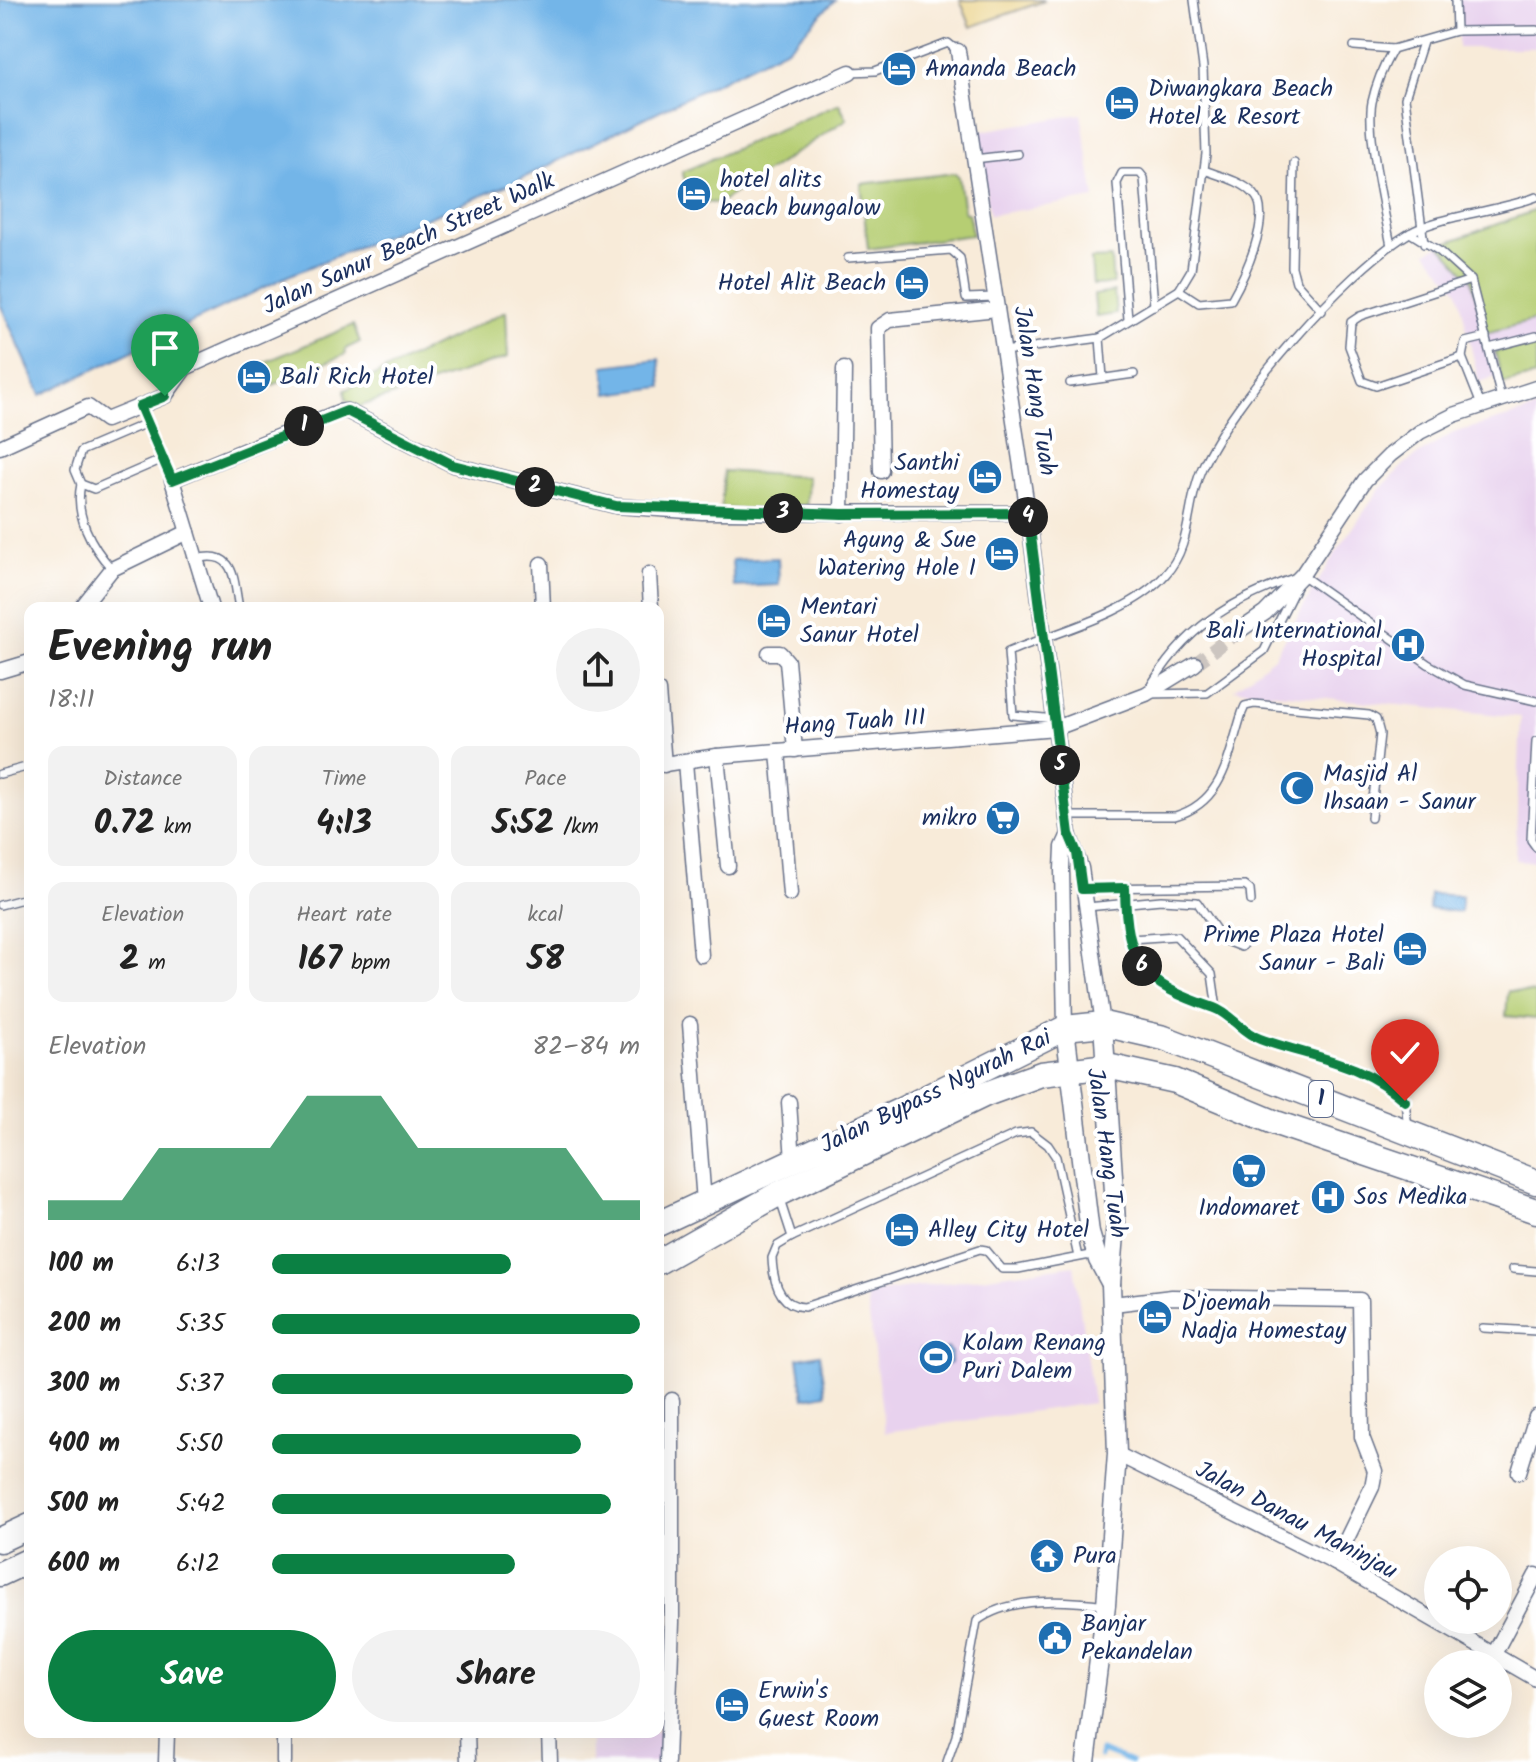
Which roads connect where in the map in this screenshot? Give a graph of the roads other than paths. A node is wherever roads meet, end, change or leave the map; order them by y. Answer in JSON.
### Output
{"nodes":[{"id":1,"x":1194,"y":0,"type":"edge"},
{"id":2,"x":1455,"y":0,"type":"edge"},
{"id":3,"x":1536,"y":30,"type":"edge"},
{"id":4,"x":1456,"y":31,"type":"junction"},
{"id":5,"x":1423,"y":42,"type":"junction"},
{"id":6,"x":1354,"y":46,"type":"dead end"},
{"id":7,"x":1393,"y":49,"type":"junction"},
{"id":8,"x":958,"y":51,"type":"joint"},
{"id":9,"x":850,"y":72,"type":"joint"},
{"id":10,"x":1018,"y":154,"type":"dead end"},
{"id":11,"x":974,"y":159,"type":"junction"},
{"id":12,"x":1294,"y":163,"type":"dead end"},
{"id":13,"x":1204,"y":170,"type":"junction"},
{"id":14,"x":1536,"y":197,"type":"edge"},
{"id":15,"x":1422,"y":228,"type":"junction"},
{"id":16,"x":1410,"y":233,"type":"junction"},
{"id":17,"x":1424,"y":244,"type":"junction"},
{"id":18,"x":1391,"y":246,"type":"junction"},
{"id":19,"x":848,"y":258,"type":"dead end"},
{"id":20,"x":1471,"y":280,"type":"junction"},
{"id":21,"x":1179,"y":290,"type":"junction"},
{"id":22,"x":996,"y":303,"type":"junction"},
{"id":23,"x":1154,"y":306,"type":"junction"},
{"id":24,"x":1322,"y":311,"type":"junction"},
{"id":25,"x":1128,"y":319,"type":"junction"},
{"id":26,"x":1536,"y":336,"type":"edge"},
{"id":27,"x":1486,"y":337,"type":"junction"},
{"id":28,"x":1100,"y":338,"type":"junction"},
{"id":29,"x":1489,"y":348,"type":"junction"},
{"id":30,"x":1004,"y":351,"type":"junction"},
{"id":31,"x":1462,"y":357,"type":"junction"},
{"id":32,"x":844,"y":369,"type":"dead end"},
{"id":33,"x":1134,"y":374,"type":"dead end"},
{"id":34,"x":1103,"y":378,"type":"junction"},
{"id":35,"x":1070,"y":383,"type":"dead end"},
{"id":36,"x":1536,"y":388,"type":"edge"},
{"id":37,"x":1501,"y":398,"type":"junction"},
{"id":38,"x":1481,"y":405,"type":"junction"},
{"id":39,"x":140,"y":406,"type":"junction"},
{"id":40,"x":147,"y":423,"type":"junction"},
{"id":41,"x":0,"y":447,"type":"edge"},
{"id":42,"x":163,"y":459,"type":"junction"},
{"id":43,"x":881,"y":471,"type":"dead end"},
{"id":44,"x":172,"y":480,"type":"junction"},
{"id":45,"x":81,"y":484,"type":"junction"},
{"id":46,"x":1028,"y":513,"type":"junction"},
{"id":47,"x":842,"y":514,"type":"junction"},
{"id":48,"x":188,"y":532,"type":"junction"},
{"id":49,"x":196,"y":559,"type":"junction"},
{"id":50,"x":541,"y":564,"type":"dead end"},
{"id":51,"x":112,"y":569,"type":"junction"},
{"id":52,"x":649,"y":574,"type":"dead end"},
{"id":53,"x":1302,"y":575,"type":"junction"},
{"id":54,"x":86,"y":602,"type":"edge"},
{"id":55,"x":210,"y":602,"type":"edge"},
{"id":56,"x":238,"y":602,"type":"edge"},
{"id":57,"x":543,"y":602,"type":"edge"},
{"id":58,"x":651,"y":602,"type":"edge"},
{"id":59,"x":1236,"y":633,"type":"tunnel mouth"},
{"id":60,"x":1045,"y":638,"type":"junction"},
{"id":61,"x":769,"y":653,"type":"dead end"},
{"id":62,"x":24,"y":664,"type":"edge"},
{"id":63,"x":1195,"y":664,"type":"tunnel mouth"},
{"id":64,"x":0,"y":671,"type":"edge"},
{"id":65,"x":1146,"y":694,"type":"junction"},
{"id":66,"x":1536,"y":701,"type":"edge"},
{"id":67,"x":1055,"y":724,"type":"junction"},
{"id":68,"x":1536,"y":741,"type":"edge"},
{"id":69,"x":795,"y":750,"type":"junction"},
{"id":70,"x":778,"y":751,"type":"junction"},
{"id":71,"x":717,"y":756,"type":"junction"},
{"id":72,"x":685,"y":762,"type":"junction"},
{"id":73,"x":664,"y":765,"type":"edge"},
{"id":74,"x":24,"y":768,"type":"edge"},
{"id":75,"x":0,"y":774,"type":"edge"},
{"id":76,"x":1067,"y":816,"type":"junction"},
{"id":77,"x":1371,"y":818,"type":"dead end"},
{"id":78,"x":1069,"y":834,"type":"junction"},
{"id":79,"x":1536,"y":847,"type":"edge"},
{"id":80,"x":728,"y":866,"type":"dead end"},
{"id":81,"x":1200,"y":886,"type":"junction"},
{"id":82,"x":1125,"y":888,"type":"junction"},
{"id":83,"x":1082,"y":889,"type":"junction"},
{"id":84,"x":790,"y":894,"type":"dead end"},
{"id":85,"x":24,"y":899,"type":"edge"},
{"id":86,"x":1251,"y":901,"type":"dead end"},
{"id":87,"x":1126,"y":902,"type":"junction"},
{"id":88,"x":1197,"y":902,"type":"junction"},
{"id":89,"x":0,"y":905,"type":"edge"},
{"id":90,"x":1084,"y":907,"type":"junction"},
{"id":91,"x":1130,"y":939,"type":"junction"},
{"id":92,"x":1247,"y":940,"type":"dead end"},
{"id":93,"x":701,"y":955,"type":"dead end"},
{"id":94,"x":1217,"y":1009,"type":"junction"},
{"id":95,"x":690,"y":1024,"type":"dead end"},
{"id":96,"x":1103,"y":1024,"type":"junction"},
{"id":97,"x":1065,"y":1028,"type":"junction"},
{"id":98,"x":1107,"y":1066,"type":"junction"},
{"id":99,"x":1070,"y":1069,"type":"junction"},
{"id":100,"x":789,"y":1102,"type":"dead end"},
{"id":101,"x":1408,"y":1133,"type":"junction"},
{"id":102,"x":807,"y":1164,"type":"junction"},
{"id":103,"x":1536,"y":1182,"type":"edge"},
{"id":104,"x":778,"y":1194,"type":"junction"},
{"id":105,"x":704,"y":1202,"type":"junction"},
{"id":106,"x":1536,"y":1211,"type":"edge"},
{"id":107,"x":664,"y":1221,"type":"edge"},
{"id":108,"x":792,"y":1237,"type":"junction"},
{"id":109,"x":1087,"y":1255,"type":"junction"},
{"id":110,"x":664,"y":1259,"type":"edge"},
{"id":111,"x":1513,"y":1269,"type":"dead end"},
{"id":112,"x":1536,"y":1271,"type":"edge"},
{"id":113,"x":1111,"y":1284,"type":"junction"},
{"id":114,"x":1113,"y":1304,"type":"junction"},
{"id":115,"x":1483,"y":1328,"type":"dead end"},
{"id":116,"x":1536,"y":1331,"type":"edge"},
{"id":117,"x":672,"y":1400,"type":"dead end"},
{"id":118,"x":1536,"y":1417,"type":"edge"},
{"id":119,"x":1117,"y":1454,"type":"junction"},
{"id":120,"x":1519,"y":1472,"type":"dead end"},
{"id":121,"x":665,"y":1504,"type":"edge"},
{"id":122,"x":24,"y":1528,"type":"edge"},
{"id":123,"x":2,"y":1535,"type":"edge"},
{"id":124,"x":24,"y":1563,"type":"edge"},
{"id":125,"x":1335,"y":1563,"type":"junction"},
{"id":126,"x":0,"y":1574,"type":"edge"},
{"id":127,"x":1536,"y":1575,"type":"edge"},
{"id":128,"x":1106,"y":1605,"type":"junction"},
{"id":129,"x":1483,"y":1650,"type":"edge"},
{"id":130,"x":1496,"y":1650,"type":"edge"},
{"id":131,"x":1512,"y":1666,"type":"edge"},
{"id":132,"x":1536,"y":1679,"type":"edge"},
{"id":133,"x":664,"y":1694,"type":"edge"},
{"id":134,"x":167,"y":1738,"type":"edge"},
{"id":135,"x":284,"y":1738,"type":"edge"},
{"id":136,"x":467,"y":1738,"type":"edge"},
{"id":137,"x":549,"y":1738,"type":"edge"},
{"id":138,"x":166,"y":1762,"type":"edge"},
{"id":139,"x":284,"y":1762,"type":"edge"},
{"id":140,"x":468,"y":1762,"type":"edge"},
{"id":141,"x":550,"y":1762,"type":"edge"},
{"id":142,"x":667,"y":1762,"type":"edge"},
{"id":143,"x":947,"y":1762,"type":"edge"},
{"id":144,"x":1086,"y":1762,"type":"edge"}],
"edges":[{"from":1,"to":13,"type":"lane"},
{"from":2,"to":4,"type":"lane"},
{"from":3,"to":4,"type":"lane"},
{"from":4,"to":5,"type":"lane"},
{"from":5,"to":7,"type":"lane"},
{"from":5,"to":15,"type":"lane"},
{"from":6,"to":7,"type":"lane"},
{"from":7,"to":18,"type":"lane"},
{"from":8,"to":9,"type":"lane"},
{"from":8,"to":11,"type":"street","name":"Jalan Hang Tuah"},
{"from":9,"to":39,"type":"street","name":"Jalan Sanur Beach Street Walk"},
{"from":10,"to":11,"type":"lane"},
{"from":11,"to":22,"type":"street","name":"Jalan Hang Tuah"},
{"from":12,"to":24,"type":"lane"},
{"from":13,"to":21,"type":"lane"},
{"from":13,"to":21,"type":"lane"},
{"from":14,"to":15,"type":"lane"},
{"from":15,"to":16,"type":"lane"},
{"from":15,"to":17,"type":"lane"},
{"from":16,"to":17,"type":"lane"},
{"from":16,"to":18,"type":"lane"},
{"from":17,"to":20,"type":"lane"},
{"from":18,"to":24,"type":"lane"},
{"from":19,"to":22,"type":"lane"},
{"from":20,"to":27,"type":"lane"},
{"from":20,"to":31,"type":"lane"},
{"from":21,"to":23,"type":"lane"},
{"from":22,"to":30,"type":"street","name":"Jalan Hang Tuah"},
{"from":22,"to":43,"type":"street"},
{"from":23,"to":25,"type":"lane"},
{"from":23,"to":25,"type":"lane"},
{"from":24,"to":60,"type":"lane"},
{"from":25,"to":28,"type":"lane"},
{"from":26,"to":29,"type":"lane"},
{"from":27,"to":29,"type":"lane"},
{"from":27,"to":31,"type":"lane"},
{"from":28,"to":30,"type":"lane"},
{"from":28,"to":34,"type":"lane"},
{"from":29,"to":37,"type":"lane"},
{"from":30,"to":46,"type":"street","name":"Jalan Hang Tuah"},
{"from":31,"to":38,"type":"lane"},
{"from":32,"to":47,"type":"street"},
{"from":33,"to":34,"type":"lane"},
{"from":34,"to":35,"type":"lane"},
{"from":36,"to":37,"type":"street"},
{"from":37,"to":38,"type":"street"},
{"from":38,"to":53,"type":"street"},
{"from":39,"to":40,"type":"lane"},
{"from":39,"to":41,"type":"street","name":"Jalan Sanur Beach Street Walk"},
{"from":40,"to":42,"type":"lane"},
{"from":40,"to":45,"type":"lane"},
{"from":42,"to":44,"type":"lane"},
{"from":42,"to":45,"type":"lane"},
{"from":44,"to":47,"type":"street"},
{"from":44,"to":48,"type":"street"},
{"from":45,"to":51,"type":"lane"},
{"from":46,"to":47,"type":"street"},
{"from":46,"to":60,"type":"street","name":"Jalan Hang Tuah"},
{"from":48,"to":49,"type":"street"},
{"from":48,"to":51,"type":"street"},
{"from":49,"to":55,"type":"street"},
{"from":49,"to":56,"type":"lane"},
{"from":50,"to":57,"type":"street"},
{"from":51,"to":54,"type":"street"},
{"from":52,"to":58,"type":"street"},
{"from":53,"to":59,"type":"street"},
{"from":53,"to":65,"type":"lane"},
{"from":53,"to":65,"type":"lane"},
{"from":53,"to":66,"type":"lane"},
{"from":60,"to":67,"type":"street","name":"Jalan Hang Tuah"},
{"from":60,"to":67,"type":"lane"},
{"from":61,"to":69,"type":"street"},
{"from":62,"to":64,"type":"street"},
{"from":63,"to":65,"type":"street","name":"Hang Tuah III"},
{"from":65,"to":67,"type":"street","name":"Hang Tuah III"},
{"from":67,"to":69,"type":"street","name":"Hang Tuah III"},
{"from":67,"to":76,"type":"street","name":"Jalan Hang Tuah"},
{"from":68,"to":79,"type":"lane"},
{"from":69,"to":70,"type":"street","name":"Hang Tuah III"},
{"from":70,"to":71,"type":"street","name":"Hang Tuah III"},
{"from":70,"to":84,"type":"street"},
{"from":71,"to":72,"type":"street","name":"Hang Tuah III"},
{"from":71,"to":80,"type":"street"},
{"from":72,"to":73,"type":"street","name":"Hang Tuah III"},
{"from":72,"to":93,"type":"street"},
{"from":74,"to":75,"type":"lane"},
{"from":76,"to":77,"type":"lane"},
{"from":76,"to":78,"type":"street","name":"Jalan Hang Tuah"},
{"from":78,"to":83,"type":"street","name":"Jalan Hang Tuah"},
{"from":78,"to":97,"type":"street","name":"Jalan Hang Tuah"},
{"from":81,"to":82,"type":"lane"},
{"from":81,"to":86,"type":"lane"},
{"from":81,"to":88,"type":"lane"},
{"from":82,"to":83,"type":"lane"},
{"from":82,"to":87,"type":"lane"},
{"from":83,"to":90,"type":"street","name":"Jalan Hang Tuah"},
{"from":85,"to":89,"type":"lane"},
{"from":87,"to":88,"type":"lane"},
{"from":87,"to":90,"type":"lane"},
{"from":87,"to":91,"type":"lane"},
{"from":88,"to":92,"type":"lane"},
{"from":90,"to":96,"type":"street","name":"Jalan Hang Tuah"},
{"from":91,"to":94,"type":"lane"},
{"from":91,"to":94,"type":"lane"},
{"from":94,"to":101,"type":"lane"},
{"from":95,"to":105,"type":"street"},
{"from":96,"to":97,"type":"highway","name":"Jalan Bypass Ngurah Rai","number":"1"},
{"from":96,"to":98,"type":"main road","name":"Jalan Hang Tuah"},
{"from":96,"to":101,"type":"highway","name":"Jalan Bypass Ngurah Rai","number":"1"},
{"from":97,"to":99,"type":"main road","name":"Jalan Hang Tuah"},
{"from":97,"to":102,"type":"highway","name":"Jalan Bypass Ngurah Rai","number":"1"},
{"from":98,"to":99,"type":"highway","name":"Jalan Bypass Ngurah Rai","number":"1"},
{"from":98,"to":106,"type":"highway","name":"Jalan Bypass Ngurah Rai","number":"1"},
{"from":98,"to":113,"type":"main road","name":"Jalan Hang Tuah"},
{"from":99,"to":102,"type":"highway","name":"Jalan Bypass Ngurah Rai","number":"1"},
{"from":99,"to":109,"type":"main road","name":"Jalan Hang Tuah"},
{"from":100,"to":102,"type":"street"},
{"from":101,"to":103,"type":"highway","name":"Jalan Bypass Ngurah Rai","number":"1"},
{"from":102,"to":104,"type":"highway","name":"Jalan Bypass Ngurah Rai","number":"1"},
{"from":102,"to":105,"type":"highway","name":"Jalan Bypass Ngurah Rai","number":"1"},
{"from":104,"to":108,"type":"lane"},
{"from":104,"to":110,"type":"highway","name":"Jalan Bypass Ngurah Rai","number":"1"},
{"from":105,"to":107,"type":"highway","name":"Jalan Bypass Ngurah Rai","number":"1"},
{"from":108,"to":109,"type":"lane"},
{"from":108,"to":109,"type":"lane"},
{"from":109,"to":113,"type":"main road","name":"Jalan Hang Tuah"},
{"from":111,"to":112,"type":"lane"},
{"from":113,"to":114,"type":"main road","name":"Jalan Hang Tuah"},
{"from":114,"to":119,"type":"main road","name":"Jalan Hang Tuah"},
{"from":114,"to":125,"type":"street"},
{"from":115,"to":116,"type":"lane"},
{"from":117,"to":121,"type":"street"},
{"from":118,"to":120,"type":"street"},
{"from":119,"to":125,"type":"street","name":"Jalan Danau Maninjau"},
{"from":119,"to":128,"type":"main road","name":"Jalan Hang Tuah"},
{"from":121,"to":133,"type":"street"},
{"from":122,"to":123,"type":"highway"},
{"from":124,"to":126,"type":"highway"},
{"from":125,"to":129,"type":"street","name":"Jalan Danau Maninjau"},
{"from":127,"to":130,"type":"street"},
{"from":128,"to":143,"type":"lane"},
{"from":128,"to":144,"type":"main road","name":"Jalan Hang Tuah"},
{"from":131,"to":132,"type":"street","name":"Jalan Danau Maninjau"},
{"from":133,"to":142,"type":"street"},
{"from":134,"to":138,"type":"street"},
{"from":135,"to":139,"type":"street"},
{"from":136,"to":140,"type":"street"},
{"from":137,"to":141,"type":"street"}]}
